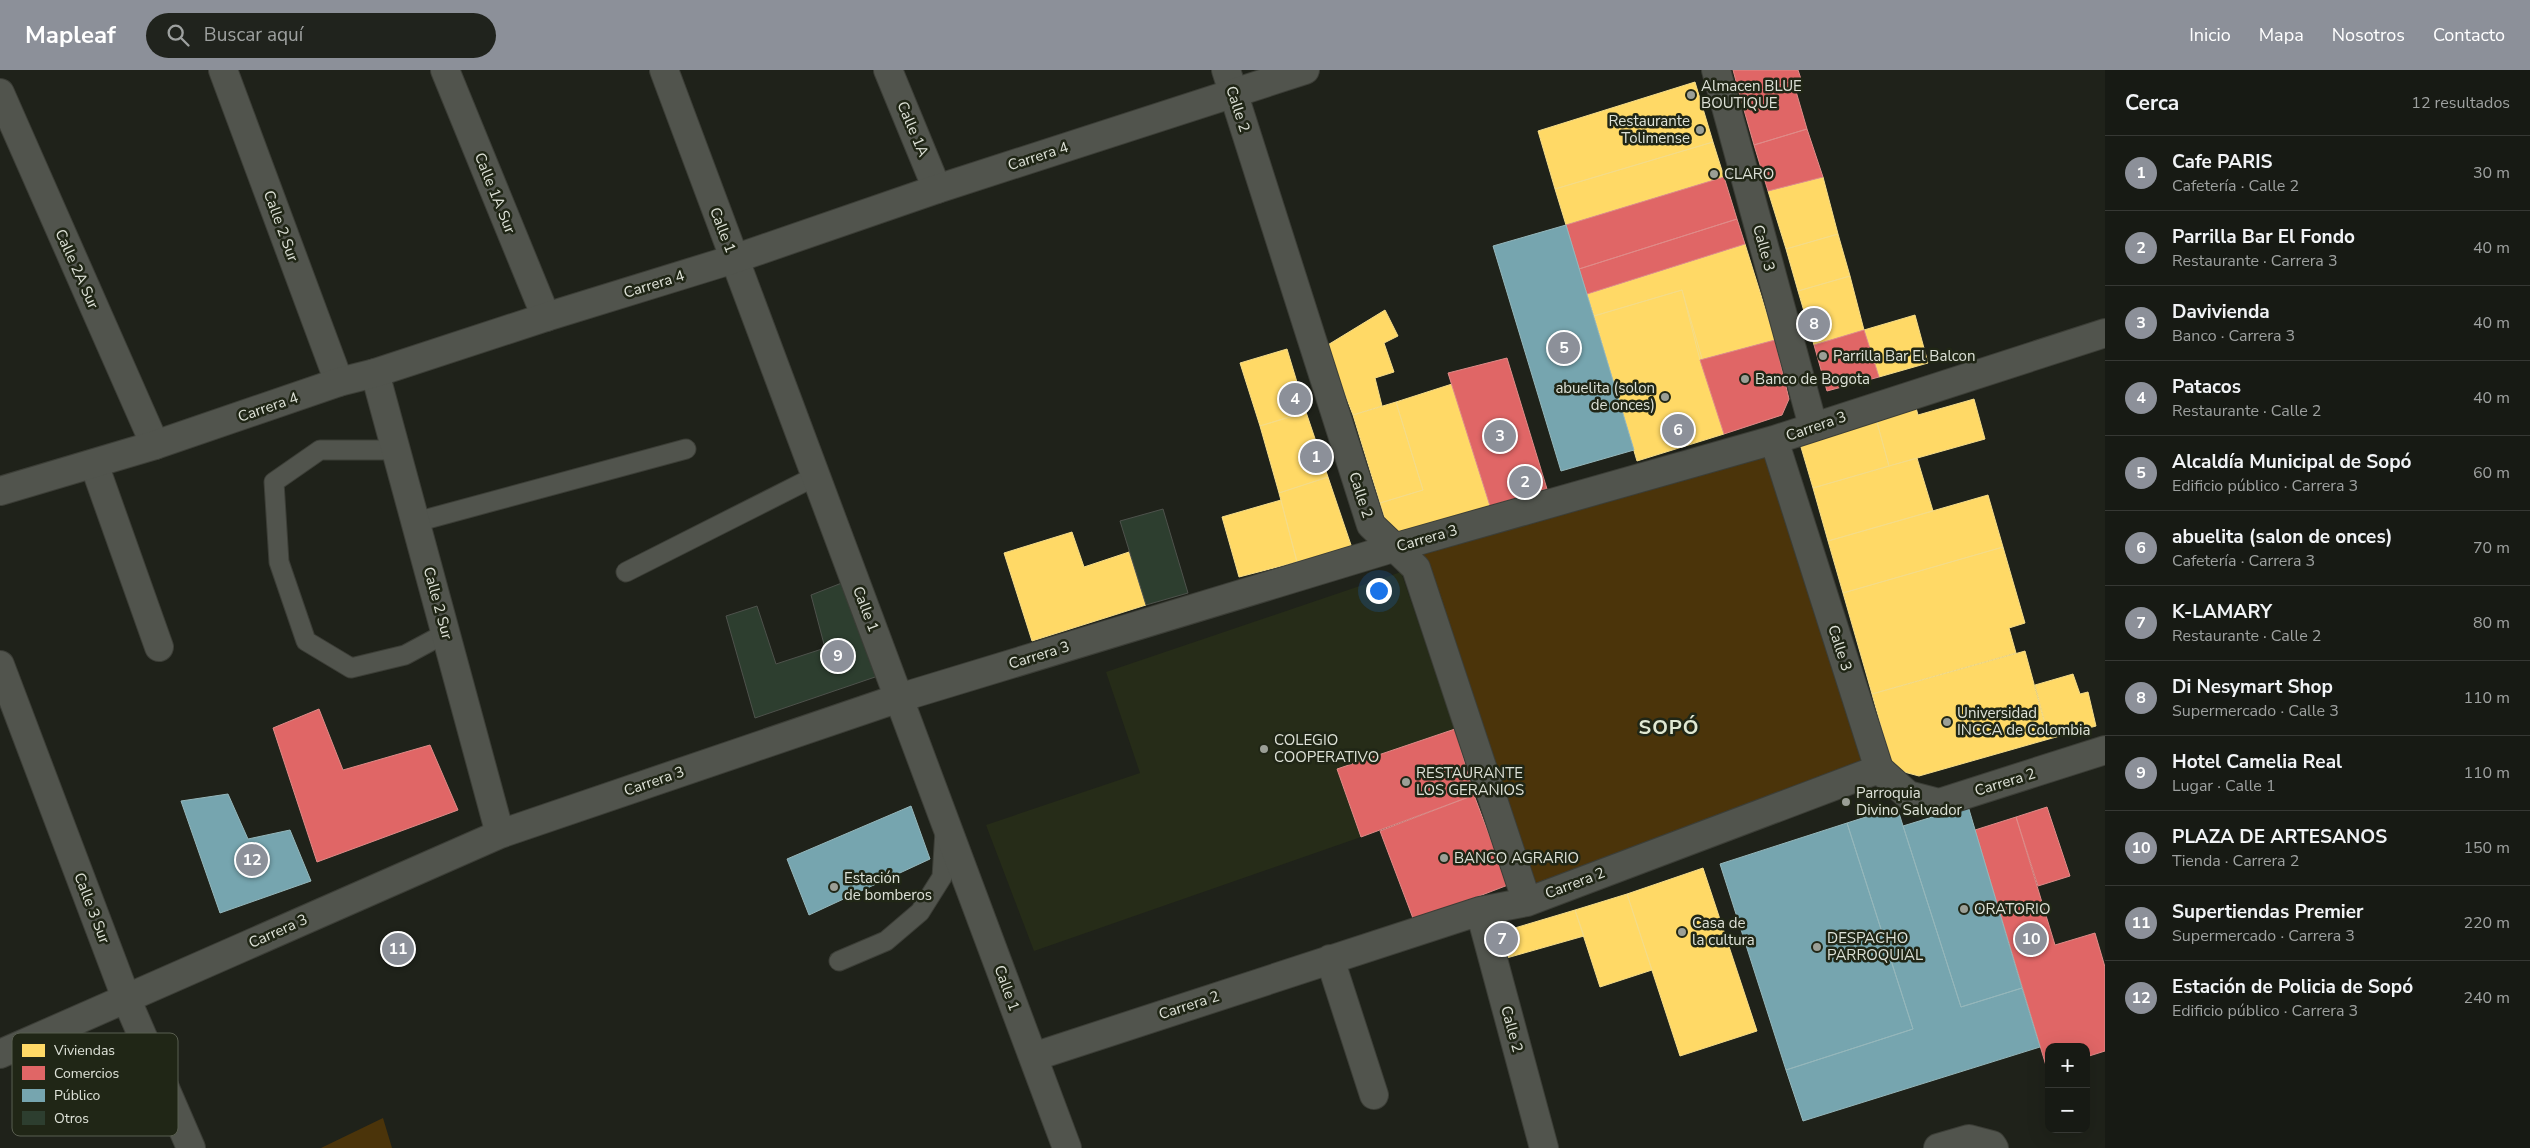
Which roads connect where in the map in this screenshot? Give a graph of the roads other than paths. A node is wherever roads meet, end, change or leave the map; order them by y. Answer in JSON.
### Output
{"nodes":[{"id":1,"x":223,"y":70,"type":"edge"},
{"id":2,"x":444,"y":70,"type":"edge"},
{"id":3,"x":664,"y":70,"type":"edge"},
{"id":4,"x":888,"y":70,"type":"edge"},
{"id":5,"x":1305,"y":70,"type":"edge"},
{"id":6,"x":1716,"y":70,"type":"edge"},
{"id":7,"x":1230,"y":81,"type":"edge"},
{"id":8,"x":0,"y":92,"type":"edge"},
{"id":9,"x":937,"y":189,"type":"junction"},
{"id":10,"x":734,"y":259,"type":"junction"},
{"id":11,"x":546,"y":317,"type":"junction"},
{"id":12,"x":2105,"y":333,"type":"edge"},
{"id":13,"x":375,"y":373,"type":"junction"},
{"id":14,"x":339,"y":382,"type":"junction"},
{"id":15,"x":1813,"y":426,"type":"junction"},
{"id":16,"x":1774,"y":440,"type":"junction"},
{"id":17,"x":155,"y":445,"type":"junction"},
{"id":18,"x":686,"y":449,"type":"dead end"},
{"id":19,"x":396,"y":450,"type":"junction"},
{"id":20,"x":94,"y":464,"type":"junction"},
{"id":21,"x":816,"y":476,"type":"junction"},
{"id":22,"x":0,"y":491,"type":"edge"},
{"id":23,"x":416,"y":522,"type":"junction"},
{"id":24,"x":1393,"y":548,"type":"junction"},
{"id":25,"x":626,"y":572,"type":"dead end"},
{"id":26,"x":446,"y":632,"type":"junction"},
{"id":27,"x":159,"y":647,"type":"dead end"},
{"id":28,"x":0,"y":665,"type":"edge"},
{"id":29,"x":899,"y":698,"type":"junction"},
{"id":30,"x":2105,"y":750,"type":"edge"},
{"id":31,"x":1879,"y":769,"type":"junction"},
{"id":32,"x":945,"y":822,"type":"junction"},
{"id":33,"x":500,"y":834,"type":"junction"},
{"id":34,"x":1527,"y":902,"type":"junction"},
{"id":35,"x":1480,"y":911,"type":"junction"},
{"id":36,"x":1330,"y":959,"type":"junction"},
{"id":37,"x":840,"y":962,"type":"dead end"},
{"id":38,"x":126,"y":998,"type":"junction"},
{"id":39,"x":47,"y":1033,"type":"edge"},
{"id":40,"x":141,"y":1033,"type":"edge"},
{"id":41,"x":12,"y":1049,"type":"edge"},
{"id":42,"x":0,"y":1054,"type":"edge"},
{"id":43,"x":1033,"y":1057,"type":"junction"},
{"id":44,"x":1374,"y":1095,"type":"dead end"},
{"id":45,"x":178,"y":1118,"type":"edge"},
{"id":46,"x":191,"y":1148,"type":"edge"},
{"id":47,"x":1067,"y":1148,"type":"edge"},
{"id":48,"x":1544,"y":1148,"type":"edge"},
{"id":49,"x":1938,"y":1148,"type":"edge"},
{"id":50,"x":1994,"y":1148,"type":"edge"}],
"edges":[{"from":1,"to":14,"type":"street","name":"Calle 2 Sur"},
{"from":2,"to":11,"type":"street","name":"Calle 1A Sur"},
{"from":3,"to":10,"type":"street","name":"Calle 1"},
{"from":4,"to":9,"type":"street","name":"Calle 1A"},
{"from":5,"to":7,"type":"street","name":"Carrera 4"},
{"from":6,"to":15,"type":"street","name":"Calle 3"},
{"from":7,"to":9,"type":"street","name":"Carrera 4"},
{"from":7,"to":24,"type":"street","name":"Calle 2"},
{"from":8,"to":17,"type":"street","name":"Calle 2A Sur"},
{"from":9,"to":10,"type":"street","name":"Carrera 4"},
{"from":10,"to":11,"type":"street","name":"Carrera 4"},
{"from":10,"to":21,"type":"street","name":"Calle 1"},
{"from":11,"to":13,"type":"street","name":"Carrera 4"},
{"from":12,"to":15,"type":"street","name":"Carrera 3"},
{"from":13,"to":14,"type":"street","name":"Carrera 4"},
{"from":13,"to":19,"type":"street","name":"Calle 2 Sur"},
{"from":14,"to":17,"type":"street","name":"Carrera 4"},
{"from":15,"to":16,"type":"street","name":"Carrera 3"},
{"from":16,"to":24,"type":"street","name":"Carrera 3"},
{"from":16,"to":31,"type":"street","name":"Calle 3"},
{"from":17,"to":20,"type":"street","name":"Carrera 4"},
{"from":18,"to":23,"type":"lane"},
{"from":19,"to":23,"type":"street","name":"Calle 2 Sur"},
{"from":19,"to":26,"type":"lane"},
{"from":20,"to":22,"type":"street","name":"Carrera 4"},
{"from":20,"to":27,"type":"street"},
{"from":21,"to":25,"type":"lane"},
{"from":21,"to":29,"type":"street","name":"Calle 1"},
{"from":23,"to":26,"type":"street","name":"Calle 2 Sur"},
{"from":24,"to":29,"type":"street","name":"Carrera 3"},
{"from":24,"to":34,"type":"street","name":"Calle 2"},
{"from":26,"to":33,"type":"street","name":"Calle 2 Sur"},
{"from":28,"to":38,"type":"street","name":"Calle 3 Sur"},
{"from":29,"to":32,"type":"street","name":"Calle 1"},
{"from":29,"to":33,"type":"street","name":"Carrera 3"},
{"from":30,"to":31,"type":"street","name":"Carrera 2"},
{"from":31,"to":34,"type":"street","name":"Carrera 2"},
{"from":32,"to":37,"type":"lane"},
{"from":32,"to":43,"type":"street","name":"Calle 1"},
{"from":33,"to":38,"type":"street","name":"Carrera 3"},
{"from":34,"to":35,"type":"street","name":"Carrera 2"},
{"from":35,"to":36,"type":"street","name":"Carrera 2"},
{"from":35,"to":48,"type":"street","name":"Calle 2"},
{"from":36,"to":43,"type":"street","name":"Carrera 2"},
{"from":36,"to":44,"type":"street"},
{"from":38,"to":39,"type":"street","name":"Carrera 3"},
{"from":38,"to":40,"type":"street","name":"Calle 3 Sur"},
{"from":41,"to":42,"type":"street","name":"Carrera 3"},
{"from":43,"to":47,"type":"street","name":"Calle 1"},
{"from":45,"to":46,"type":"street","name":"Calle 3 Sur"},
{"from":49,"to":50,"type":"street"}]}
